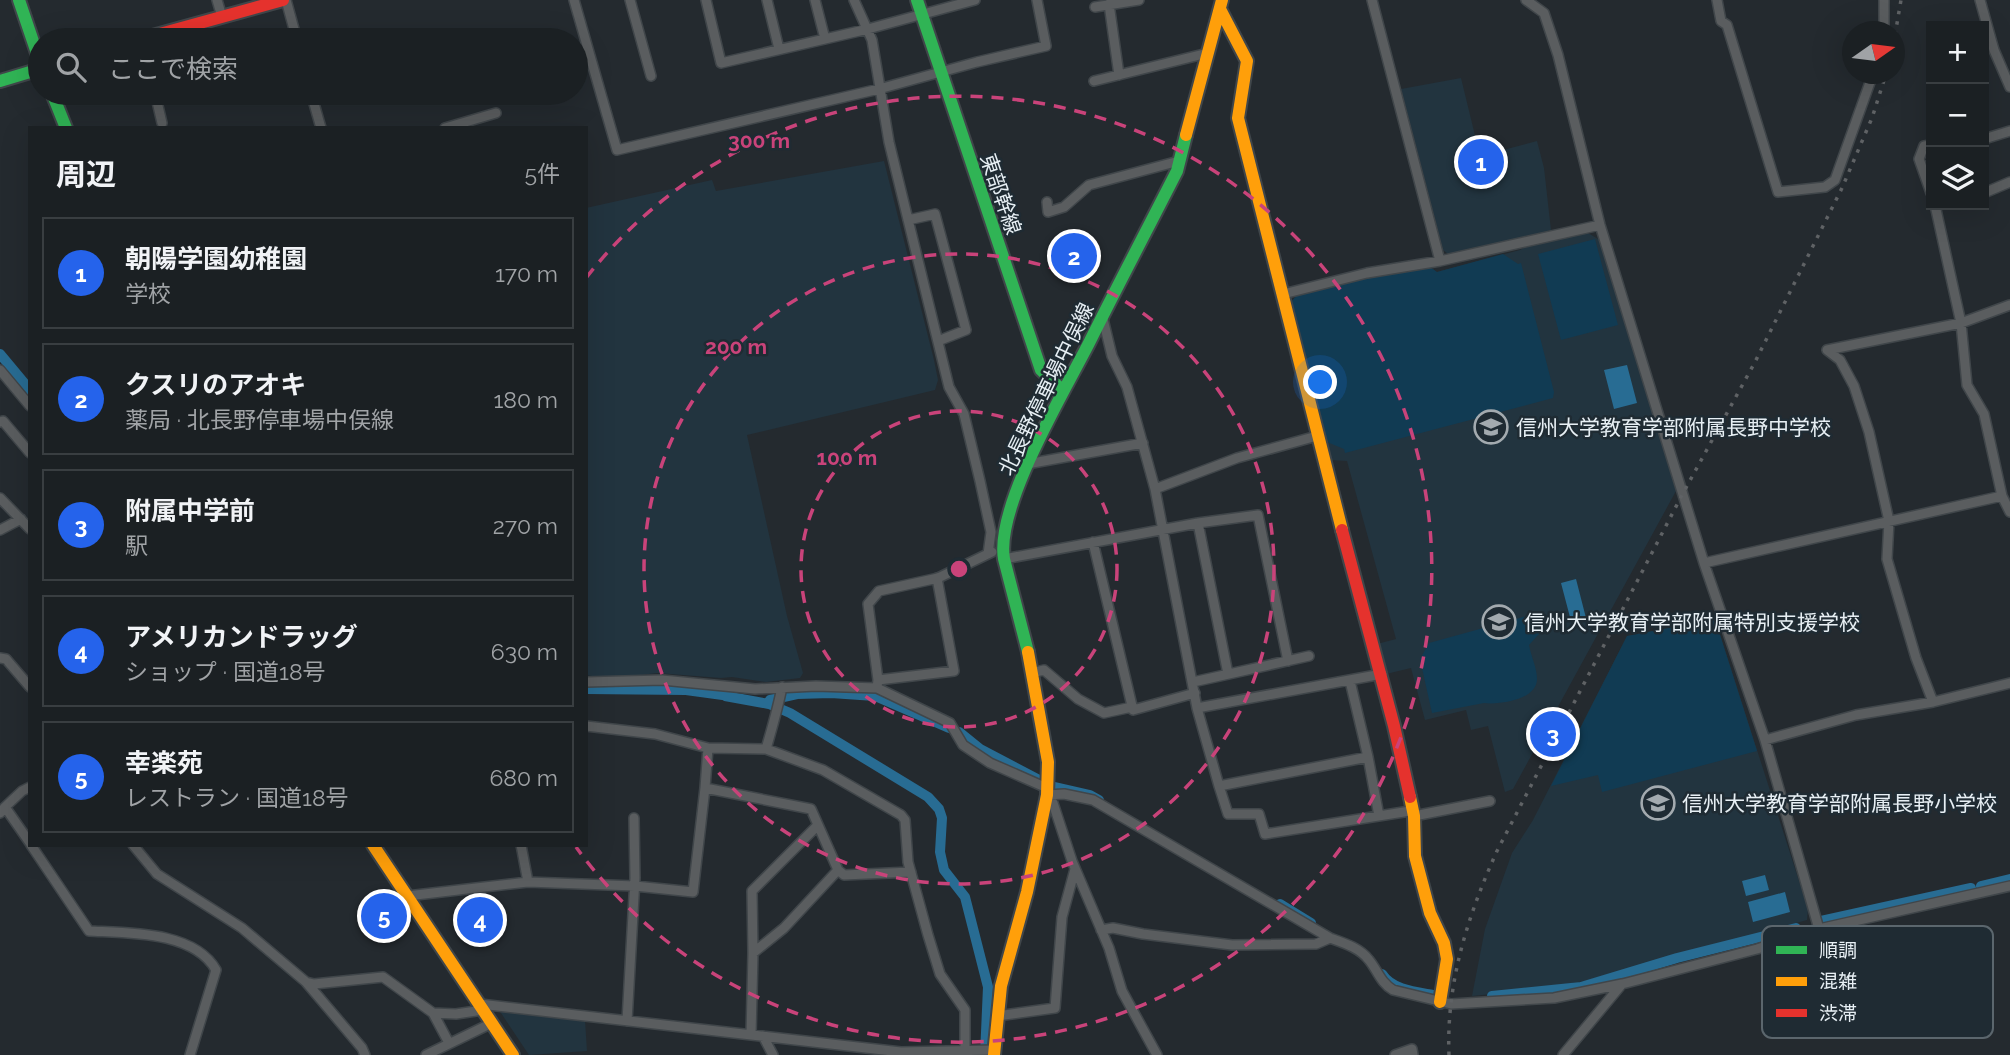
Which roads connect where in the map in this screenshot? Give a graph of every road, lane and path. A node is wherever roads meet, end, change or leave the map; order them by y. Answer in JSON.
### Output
{"nodes":[{"id":1,"x":19,"y":0,"type":"edge"},
{"id":2,"x":217,"y":0,"type":"edge"},
{"id":3,"x":284,"y":0,"type":"edge"},
{"id":4,"x":575,"y":0,"type":"edge"},
{"id":5,"x":630,"y":0,"type":"edge"},
{"id":6,"x":706,"y":0,"type":"edge"},
{"id":7,"x":767,"y":0,"type":"edge"},
{"id":8,"x":815,"y":0,"type":"edge"},
{"id":9,"x":854,"y":0,"type":"edge"},
{"id":10,"x":917,"y":0,"type":"edge"},
{"id":11,"x":975,"y":0,"type":"edge"},
{"id":12,"x":1037,"y":0,"type":"edge"},
{"id":13,"x":1139,"y":0,"type":"edge"},
{"id":14,"x":1372,"y":0,"type":"edge"},
{"id":15,"x":1526,"y":0,"type":"edge"},
{"id":16,"x":1717,"y":0,"type":"edge"},
{"id":17,"x":1884,"y":0,"type":"edge"},
{"id":18,"x":1980,"y":0,"type":"edge"},
{"id":19,"x":1109,"y":5,"type":"junction"},
{"id":20,"x":1221,"y":5,"type":"edge"},
{"id":21,"x":1095,"y":7,"type":"dead end"},
{"id":22,"x":922,"y":14,"type":"junction"},
{"id":23,"x":222,"y":17,"type":"junction"},
{"id":24,"x":1884,"y":21,"type":"edge"},
{"id":25,"x":28,"y":28,"type":"edge"},
{"id":26,"x":184,"y":28,"type":"edge"},
{"id":27,"x":293,"y":28,"type":"edge"},
{"id":28,"x":583,"y":28,"type":"edge"},
{"id":29,"x":868,"y":29,"type":"junction"},
{"id":30,"x":825,"y":39,"type":"junction"},
{"id":31,"x":588,"y":46,"type":"edge"},
{"id":32,"x":779,"y":49,"type":"junction"},
{"id":33,"x":1208,"y":52,"type":"junction"},
{"id":34,"x":940,"y":72,"type":"junction"},
{"id":35,"x":28,"y":73,"type":"edge"},
{"id":36,"x":1119,"y":75,"type":"junction"},
{"id":37,"x":651,"y":76,"type":"dead end"},
{"id":38,"x":0,"y":81,"type":"edge"},
{"id":39,"x":1094,"y":82,"type":"dead end"},
{"id":40,"x":1869,"y":84,"type":"edge"},
{"id":41,"x":2010,"y":87,"type":"edge"},
{"id":42,"x":879,"y":89,"type":"junction"},
{"id":43,"x":57,"y":105,"type":"edge"},
{"id":44,"x":158,"y":105,"type":"edge"},
{"id":45,"x":314,"y":105,"type":"edge"},
{"id":46,"x":496,"y":113,"type":"dead end"},
{"id":47,"x":162,"y":123,"type":"dead end"},
{"id":48,"x":65,"y":126,"type":"edge"},
{"id":49,"x":320,"y":126,"type":"edge"},
{"id":50,"x":452,"y":126,"type":"edge"},
{"id":51,"x":2010,"y":131,"type":"edge"},
{"id":52,"x":1989,"y":137,"type":"edge"},
{"id":53,"x":1926,"y":146,"type":"edge"},
{"id":54,"x":1179,"y":161,"type":"junction"},
{"id":55,"x":1926,"y":179,"type":"edge"},
{"id":56,"x":2010,"y":182,"type":"edge"},
{"id":57,"x":1989,"y":191,"type":"edge"},
{"id":58,"x":1046,"y":202,"type":"dead end"},
{"id":59,"x":1936,"y":210,"type":"edge"},
{"id":60,"x":908,"y":220,"type":"junction"},
{"id":61,"x":1600,"y":225,"type":"junction"},
{"id":62,"x":1440,"y":261,"type":"junction"},
{"id":63,"x":1283,"y":294,"type":"junction"},
{"id":64,"x":2010,"y":305,"type":"edge"},
{"id":65,"x":1103,"y":319,"type":"junction"},
{"id":66,"x":1961,"y":323,"type":"junction"},
{"id":67,"x":938,"y":341,"type":"junction"},
{"id":68,"x":0,"y":370,"type":"edge"},
{"id":69,"x":1063,"y":391,"type":"junction"},
{"id":70,"x":28,"y":403,"type":"edge"},
{"id":71,"x":0,"y":422,"type":"edge"},
{"id":72,"x":1317,"y":436,"type":"junction"},
{"id":73,"x":1143,"y":443,"type":"junction"},
{"id":74,"x":28,"y":451,"type":"edge"},
{"id":75,"x":1027,"y":464,"type":"junction"},
{"id":76,"x":1156,"y":489,"type":"junction"},
{"id":77,"x":2002,"y":496,"type":"junction"},
{"id":78,"x":0,"y":498,"type":"edge"},
{"id":79,"x":2010,"y":512,"type":"edge"},
{"id":80,"x":21,"y":519,"type":"junction"},
{"id":81,"x":1889,"y":521,"type":"junction"},
{"id":82,"x":1198,"y":523,"type":"junction"},
{"id":83,"x":28,"y":527,"type":"edge"},
{"id":84,"x":1164,"y":529,"type":"junction"},
{"id":85,"x":0,"y":530,"type":"edge"},
{"id":86,"x":1093,"y":542,"type":"junction"},
{"id":87,"x":1003,"y":553,"type":"junction"},
{"id":88,"x":988,"y":554,"type":"junction"},
{"id":89,"x":1704,"y":563,"type":"junction"},
{"id":90,"x":937,"y":578,"type":"junction"},
{"id":91,"x":1308,"y":656,"type":"dead end"},
{"id":92,"x":0,"y":658,"type":"edge"},
{"id":93,"x":1288,"y":661,"type":"junction"},
{"id":94,"x":1031,"y":673,"type":"junction"},
{"id":95,"x":1228,"y":674,"type":"junction"},
{"id":96,"x":1382,"y":674,"type":"junction"},
{"id":97,"x":1350,"y":681,"type":"junction"},
{"id":98,"x":588,"y":682,"type":"edge"},
{"id":99,"x":1193,"y":682,"type":"junction"},
{"id":100,"x":2010,"y":683,"type":"edge"},
{"id":101,"x":878,"y":684,"type":"junction"},
{"id":102,"x":28,"y":685,"type":"edge"},
{"id":103,"x":1195,"y":693,"type":"junction"},
{"id":104,"x":780,"y":700,"type":"junction"},
{"id":105,"x":1933,"y":702,"type":"junction"},
{"id":106,"x":1132,"y":707,"type":"junction"},
{"id":107,"x":1197,"y":708,"type":"junction"},
{"id":108,"x":588,"y":726,"type":"edge"},
{"id":109,"x":1765,"y":740,"type":"junction"},
{"id":110,"x":708,"y":748,"type":"junction"},
{"id":111,"x":766,"y":749,"type":"junction"},
{"id":112,"x":1368,"y":757,"type":"junction"},
{"id":113,"x":1219,"y":786,"type":"junction"},
{"id":114,"x":28,"y":788,"type":"edge"},
{"id":115,"x":705,"y":788,"type":"junction"},
{"id":116,"x":1047,"y":791,"type":"junction"},
{"id":117,"x":1490,"y":801,"type":"dead end"},
{"id":118,"x":3,"y":810,"type":"edge"},
{"id":119,"x":1379,"y":816,"type":"junction"},
{"id":120,"x":1415,"y":817,"type":"junction"},
{"id":121,"x":634,"y":818,"type":"dead end"},
{"id":122,"x":818,"y":825,"type":"junction"},
{"id":123,"x":28,"y":841,"type":"edge"},
{"id":124,"x":32,"y":847,"type":"edge"},
{"id":125,"x":134,"y":847,"type":"edge"},
{"id":126,"x":374,"y":847,"type":"edge"},
{"id":127,"x":522,"y":847,"type":"edge"},
{"id":128,"x":1075,"y":869,"type":"junction"},
{"id":129,"x":838,"y":870,"type":"junction"},
{"id":130,"x":911,"y":872,"type":"junction"},
{"id":131,"x":528,"y":882,"type":"junction"},
{"id":132,"x":635,"y":886,"type":"junction"},
{"id":133,"x":2010,"y":886,"type":"edge"},
{"id":134,"x":407,"y":896,"type":"junction"},
{"id":135,"x":1818,"y":926,"type":"edge"},
{"id":136,"x":1832,"y":926,"type":"edge"},
{"id":137,"x":1101,"y":930,"type":"junction"},
{"id":138,"x":1330,"y":938,"type":"junction"},
{"id":139,"x":1762,"y":947,"type":"edge"},
{"id":140,"x":753,"y":953,"type":"junction"},
{"id":141,"x":306,"y":982,"type":"junction"},
{"id":142,"x":1622,"y":984,"type":"junction"},
{"id":143,"x":1440,"y":1002,"type":"junction"},
{"id":144,"x":481,"y":1007,"type":"junction"},
{"id":145,"x":433,"y":1013,"type":"junction"},
{"id":146,"x":997,"y":1016,"type":"junction"},
{"id":147,"x":627,"y":1021,"type":"junction"},
{"id":148,"x":492,"y":1023,"type":"junction"},
{"id":149,"x":751,"y":1035,"type":"junction"},
{"id":150,"x":763,"y":1036,"type":"junction"},
{"id":151,"x":449,"y":1043,"type":"junction"},
{"id":152,"x":965,"y":1051,"type":"junction"},
{"id":153,"x":992,"y":1052,"type":"edge"},
{"id":154,"x":190,"y":1055,"type":"edge"},
{"id":155,"x":365,"y":1055,"type":"edge"},
{"id":156,"x":426,"y":1055,"type":"edge"},
{"id":157,"x":513,"y":1055,"type":"edge"},
{"id":158,"x":773,"y":1055,"type":"edge"},
{"id":159,"x":1157,"y":1055,"type":"edge"},
{"id":160,"x":1395,"y":1055,"type":"edge"},
{"id":161,"x":1413,"y":1055,"type":"edge"},
{"id":162,"x":1563,"y":1055,"type":"edge"}],
"edges":[{"from":1,"to":25,"type":"main road"},
{"from":2,"to":23,"type":"street"},
{"from":3,"to":23,"type":"main road"},
{"from":3,"to":27,"type":"street"},
{"from":4,"to":28,"type":"street"},
{"from":5,"to":37,"type":"street"},
{"from":6,"to":32,"type":"street"},
{"from":7,"to":32,"type":"street"},
{"from":8,"to":30,"type":"street"},
{"from":9,"to":29,"type":"street"},
{"from":10,"to":22,"type":"main road","name":"東部幹線"},
{"from":11,"to":22,"type":"street"},
{"from":12,"to":34,"type":"street"},
{"from":13,"to":19,"type":"street"},
{"from":14,"to":62,"type":"street"},
{"from":15,"to":61,"type":"street"},
{"from":16,"to":40,"type":"street"},
{"from":17,"to":24,"type":"street"},
{"from":18,"to":41,"type":"street"},
{"from":19,"to":21,"type":"street"},
{"from":19,"to":36,"type":"street"},
{"from":20,"to":33,"type":"main road","name":"北長野停車場中俣線"},
{"from":20,"to":63,"type":"main road"},
{"from":22,"to":29,"type":"street"},
{"from":22,"to":34,"type":"main road","name":"東部幹線"},
{"from":23,"to":26,"type":"main road"},
{"from":29,"to":30,"type":"street"},
{"from":29,"to":42,"type":"street"},
{"from":30,"to":32,"type":"street"},
{"from":31,"to":42,"type":"street"},
{"from":33,"to":36,"type":"street"},
{"from":33,"to":54,"type":"main road","name":"北長野停車場中俣線"},
{"from":34,"to":42,"type":"street"},
{"from":34,"to":69,"type":"main road","name":"東部幹線"},
{"from":35,"to":38,"type":"main road"},
{"from":36,"to":39,"type":"street"},
{"from":42,"to":60,"type":"street"},
{"from":43,"to":48,"type":"main road"},
{"from":44,"to":47,"type":"street"},
{"from":45,"to":49,"type":"street"},
{"from":46,"to":50,"type":"street"},
{"from":51,"to":52,"type":"street"},
{"from":53,"to":55,"type":"street"},
{"from":54,"to":58,"type":"street"},
{"from":54,"to":65,"type":"main road","name":"北長野停車場中俣線"},
{"from":56,"to":57,"type":"street"},
{"from":59,"to":66,"type":"street"},
{"from":60,"to":67,"type":"street"},
{"from":60,"to":67,"type":"street"},
{"from":61,"to":62,"type":"street"},
{"from":61,"to":89,"type":"street"},
{"from":62,"to":63,"type":"street"},
{"from":63,"to":72,"type":"main road"},
{"from":64,"to":66,"type":"street"},
{"from":65,"to":69,"type":"main road","name":"北長野停車場中俣線"},
{"from":65,"to":73,"type":"street"},
{"from":66,"to":77,"type":"street"},
{"from":66,"to":81,"type":"street"},
{"from":67,"to":88,"type":"street"},
{"from":68,"to":70,"type":"street"},
{"from":69,"to":75,"type":"main road","name":"北長野停車場中俣線"},
{"from":71,"to":74,"type":"street"},
{"from":72,"to":76,"type":"street"},
{"from":72,"to":96,"type":"main road"},
{"from":73,"to":75,"type":"street"},
{"from":73,"to":76,"type":"street"},
{"from":75,"to":87,"type":"main road","name":"北長野停車場中俣線"},
{"from":76,"to":84,"type":"street"},
{"from":77,"to":79,"type":"street"},
{"from":77,"to":81,"type":"street"},
{"from":78,"to":80,"type":"street"},
{"from":80,"to":83,"type":"street"},
{"from":80,"to":85,"type":"street"},
{"from":81,"to":89,"type":"street"},
{"from":81,"to":105,"type":"street"},
{"from":82,"to":84,"type":"street"},
{"from":82,"to":93,"type":"street"},
{"from":82,"to":95,"type":"street"},
{"from":84,"to":86,"type":"street"},
{"from":84,"to":99,"type":"street"},
{"from":86,"to":87,"type":"street"},
{"from":86,"to":106,"type":"street"},
{"from":87,"to":88,"type":"street"},
{"from":87,"to":94,"type":"main road","name":"北長野停車場中俣線"},
{"from":88,"to":90,"type":"street"},
{"from":89,"to":109,"type":"street"},
{"from":90,"to":101,"type":"street"},
{"from":90,"to":101,"type":"street"},
{"from":91,"to":93,"type":"street"},
{"from":92,"to":102,"type":"street"},
{"from":93,"to":95,"type":"street"},
{"from":94,"to":106,"type":"street"},
{"from":94,"to":116,"type":"main road","name":"北長野停車場中俣線"},
{"from":95,"to":99,"type":"street"},
{"from":96,"to":97,"type":"street"},
{"from":96,"to":120,"type":"main road"},
{"from":97,"to":107,"type":"street"},
{"from":97,"to":112,"type":"street"},
{"from":98,"to":104,"type":"street"},
{"from":99,"to":103,"type":"street"},
{"from":100,"to":105,"type":"street"},
{"from":101,"to":104,"type":"street"},
{"from":101,"to":116,"type":"street"},
{"from":103,"to":106,"type":"street"},
{"from":103,"to":107,"type":"street"},
{"from":104,"to":111,"type":"street"},
{"from":105,"to":109,"type":"street"},
{"from":107,"to":113,"type":"street"},
{"from":108,"to":110,"type":"street"},
{"from":109,"to":135,"type":"street"},
{"from":110,"to":111,"type":"street"},
{"from":110,"to":115,"type":"street"},
{"from":111,"to":130,"type":"street"},
{"from":112,"to":113,"type":"street"},
{"from":112,"to":119,"type":"street"},
{"from":113,"to":119,"type":"street"},
{"from":114,"to":118,"type":"street"},
{"from":115,"to":122,"type":"street"},
{"from":115,"to":132,"type":"street"},
{"from":116,"to":128,"type":"street"},
{"from":116,"to":138,"type":"street"},
{"from":116,"to":146,"type":"main road","name":"北長野停車場中俣線"},
{"from":117,"to":120,"type":"street"},
{"from":118,"to":123,"type":"street"},
{"from":119,"to":120,"type":"street"},
{"from":120,"to":143,"type":"main road"},
{"from":121,"to":132,"type":"street"},
{"from":122,"to":129,"type":"street"},
{"from":122,"to":140,"type":"street"},
{"from":124,"to":154,"type":"street"},
{"from":125,"to":141,"type":"street"},
{"from":126,"to":134,"type":"main road"},
{"from":127,"to":131,"type":"street"},
{"from":128,"to":137,"type":"street"},
{"from":128,"to":146,"type":"street"},
{"from":129,"to":130,"type":"street"},
{"from":129,"to":140,"type":"street"},
{"from":130,"to":152,"type":"street"},
{"from":131,"to":132,"type":"street"},
{"from":131,"to":134,"type":"street"},
{"from":132,"to":147,"type":"street"},
{"from":133,"to":136,"type":"street"},
{"from":134,"to":144,"type":"main road"},
{"from":137,"to":138,"type":"street"},
{"from":137,"to":159,"type":"street"},
{"from":138,"to":143,"type":"street"},
{"from":139,"to":142,"type":"street"},
{"from":140,"to":149,"type":"street"},
{"from":141,"to":145,"type":"street"},
{"from":141,"to":155,"type":"street"},
{"from":142,"to":143,"type":"street"},
{"from":142,"to":162,"type":"street"},
{"from":144,"to":145,"type":"street"},
{"from":144,"to":147,"type":"street"},
{"from":144,"to":148,"type":"main road"},
{"from":145,"to":151,"type":"street"},
{"from":146,"to":153,"type":"main road","name":"北長野停車場中俣線"},
{"from":147,"to":149,"type":"street"},
{"from":148,"to":151,"type":"street"},
{"from":148,"to":157,"type":"main road"},
{"from":149,"to":150,"type":"street"},
{"from":150,"to":152,"type":"street"},
{"from":150,"to":158,"type":"street"},
{"from":151,"to":156,"type":"street"},
{"from":152,"to":153,"type":"street"},
{"from":160,"to":161,"type":"street"}]}
